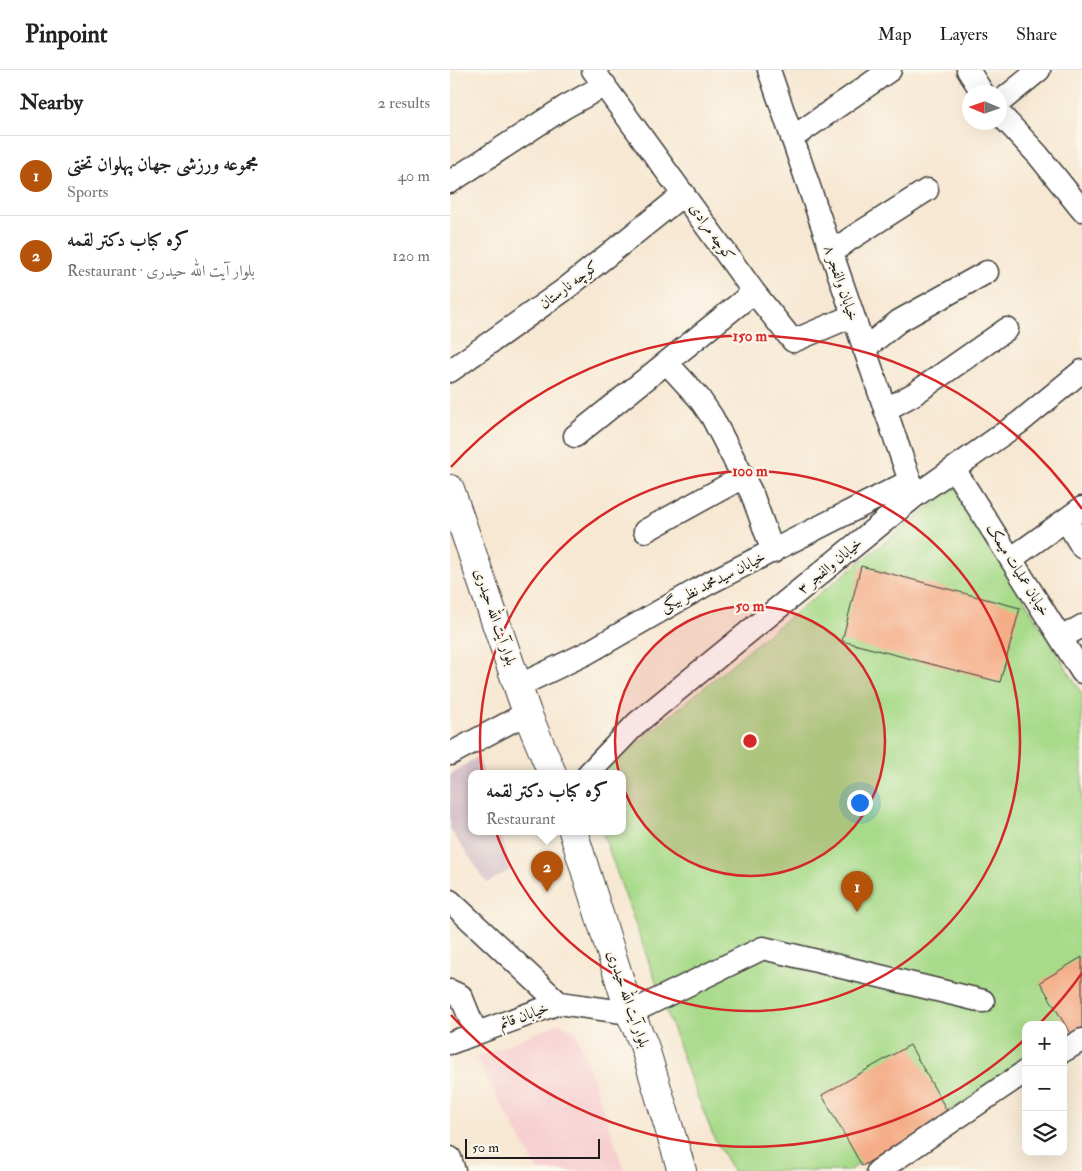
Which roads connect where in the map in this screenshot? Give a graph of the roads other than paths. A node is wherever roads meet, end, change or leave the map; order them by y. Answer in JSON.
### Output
{"nodes":[{"id":1,"x":769,"y":70,"type":"edge"},
{"id":2,"x":890,"y":70,"type":"edge"},
{"id":3,"x":968,"y":70,"type":"edge"},
{"id":4,"x":1039,"y":70,"type":"edge"},
{"id":5,"x":599,"y":78,"type":"edge"},
{"id":6,"x":978,"y":85,"type":"edge"},
{"id":7,"x":1007,"y":96,"type":"edge"},
{"id":8,"x":1007,"y":122,"type":"edge"},
{"id":9,"x":792,"y":138,"type":"junction"},
{"id":10,"x":450,"y":182,"type":"edge"},
{"id":11,"x":927,"y":190,"type":"dead end"},
{"id":12,"x":684,"y":194,"type":"junction"},
{"id":13,"x":1082,"y":210,"type":"edge"},
{"id":14,"x":831,"y":253,"type":"junction"},
{"id":15,"x":987,"y":272,"type":"dead end"},
{"id":16,"x":754,"y":292,"type":"junction"},
{"id":17,"x":852,"y":316,"type":"junction"},
{"id":18,"x":1007,"y":329,"type":"dead end"},
{"id":19,"x":864,"y":349,"type":"junction"},
{"id":20,"x":667,"y":363,"type":"junction"},
{"id":21,"x":450,"y":371,"type":"edge"},
{"id":22,"x":1082,"y":371,"type":"edge"},
{"id":23,"x":885,"y":410,"type":"junction"},
{"id":24,"x":575,"y":436,"type":"dead end"},
{"id":25,"x":954,"y":469,"type":"junction"},
{"id":26,"x":743,"y":478,"type":"junction"},
{"id":27,"x":450,"y":489,"type":"edge"},
{"id":28,"x":912,"y":489,"type":"junction"},
{"id":29,"x":1074,"y":514,"type":"edge"},
{"id":30,"x":457,"y":531,"type":"edge"},
{"id":31,"x":644,"y":531,"type":"dead end"},
{"id":32,"x":1082,"y":547,"type":"edge"},
{"id":33,"x":773,"y":552,"type":"junction"},
{"id":34,"x":1011,"y":559,"type":"junction"},
{"id":35,"x":1082,"y":626,"type":"edge"},
{"id":36,"x":1061,"y":638,"type":"junction"},
{"id":37,"x":1082,"y":672,"type":"edge"},
{"id":38,"x":518,"y":686,"type":"junction"},
{"id":39,"x":527,"y":713,"type":"junction"},
{"id":40,"x":450,"y":754,"type":"edge"},
{"id":41,"x":551,"y":770,"type":"edge"},
{"id":42,"x":592,"y":770,"type":"edge"},
{"id":43,"x":574,"y":835,"type":"edge"},
{"id":44,"x":450,"y":900,"type":"edge"},
{"id":45,"x":450,"y":991,"type":"edge"},
{"id":46,"x":983,"y":1001,"type":"dead end"},
{"id":47,"x":559,"y":1003,"type":"junction"},
{"id":48,"x":630,"y":1013,"type":"junction"},
{"id":49,"x":476,"y":1033,"type":"junction"},
{"id":50,"x":1082,"y":1040,"type":"edge"},
{"id":51,"x":450,"y":1043,"type":"edge"},
{"id":52,"x":1067,"y":1049,"type":"edge"},
{"id":53,"x":1022,"y":1074,"type":"edge"},
{"id":54,"x":450,"y":1158,"type":"edge"},
{"id":55,"x":682,"y":1170,"type":"edge"},
{"id":56,"x":454,"y":1171,"type":"edge"},
{"id":57,"x":878,"y":1171,"type":"edge"}],
"edges":[{"from":1,"to":9,"type":"street","name":"خیابان والفجر ۸"},
{"from":2,"to":9,"type":"street"},
{"from":3,"to":6,"type":"street"},
{"from":4,"to":7,"type":"street"},
{"from":5,"to":10,"type":"street"},
{"from":5,"to":12,"type":"street","name":"کوچه مرادی"},
{"from":8,"to":13,"type":"street"},
{"from":9,"to":14,"type":"street","name":"خیابان والفجر ۸"},
{"from":11,"to":14,"type":"street"},
{"from":12,"to":16,"type":"street","name":"کوچه مرادی"},
{"from":12,"to":21,"type":"street","name":"کوچه نارستان"},
{"from":14,"to":17,"type":"street","name":"خیابان والفجر ۸"},
{"from":15,"to":19,"type":"street"},
{"from":16,"to":17,"type":"street","name":"کوچه مرادی"},
{"from":16,"to":20,"type":"street"},
{"from":17,"to":19,"type":"street","name":"خیابان والفجر ۸"},
{"from":18,"to":23,"type":"street"},
{"from":19,"to":23,"type":"street","name":"خیابان والفجر ۸"},
{"from":20,"to":24,"type":"street"},
{"from":20,"to":26,"type":"street"},
{"from":22,"to":25,"type":"street","name":"خیابان والفجر ۳"},
{"from":23,"to":28,"type":"street","name":"خیابان والفجر ۸"},
{"from":25,"to":28,"type":"street","name":"خیابان والفجر ۳"},
{"from":25,"to":34,"type":"street","name":"خیابان عملیات میمک"},
{"from":26,"to":31,"type":"street"},
{"from":26,"to":33,"type":"street"},
{"from":27,"to":30,"type":"main road","name":"بلوار آیت الله حیدری"},
{"from":28,"to":33,"type":"street","name":"خیابان سیدمحمد نظر بیگی"},
{"from":28,"to":42,"type":"street","name":"خیابان والفجر ۳"},
{"from":29,"to":32,"type":"street"},
{"from":29,"to":34,"type":"street"},
{"from":30,"to":38,"type":"main road","name":"بلوار آیت الله حیدری"},
{"from":33,"to":38,"type":"street","name":"خیابان سیدمحمد نظر بیگی"},
{"from":34,"to":36,"type":"street","name":"خیابان عملیات میمک"},
{"from":35,"to":36,"type":"street"},
{"from":36,"to":37,"type":"street","name":"خیابان عملیات میمک"},
{"from":38,"to":39,"type":"main road","name":"بلوار آیت الله حیدری"},
{"from":39,"to":40,"type":"street"},
{"from":39,"to":41,"type":"main road","name":"بلوار آیت الله حیدری"},
{"from":43,"to":48,"type":"main road","name":"بلوار آیت الله حیدری"},
{"from":44,"to":47,"type":"street"},
{"from":45,"to":49,"type":"street"},
{"from":46,"to":48,"type":"street"},
{"from":47,"to":48,"type":"street","name":"خیابان قائم"},
{"from":47,"to":49,"type":"street","name":"خیابان قائم"},
{"from":48,"to":55,"type":"main road","name":"بلوار آیت الله حیدری"},
{"from":49,"to":51,"type":"street","name":"خیابان قائم"},
{"from":50,"to":52,"type":"street"},
{"from":53,"to":57,"type":"street"},
{"from":54,"to":56,"type":"street"}]}
